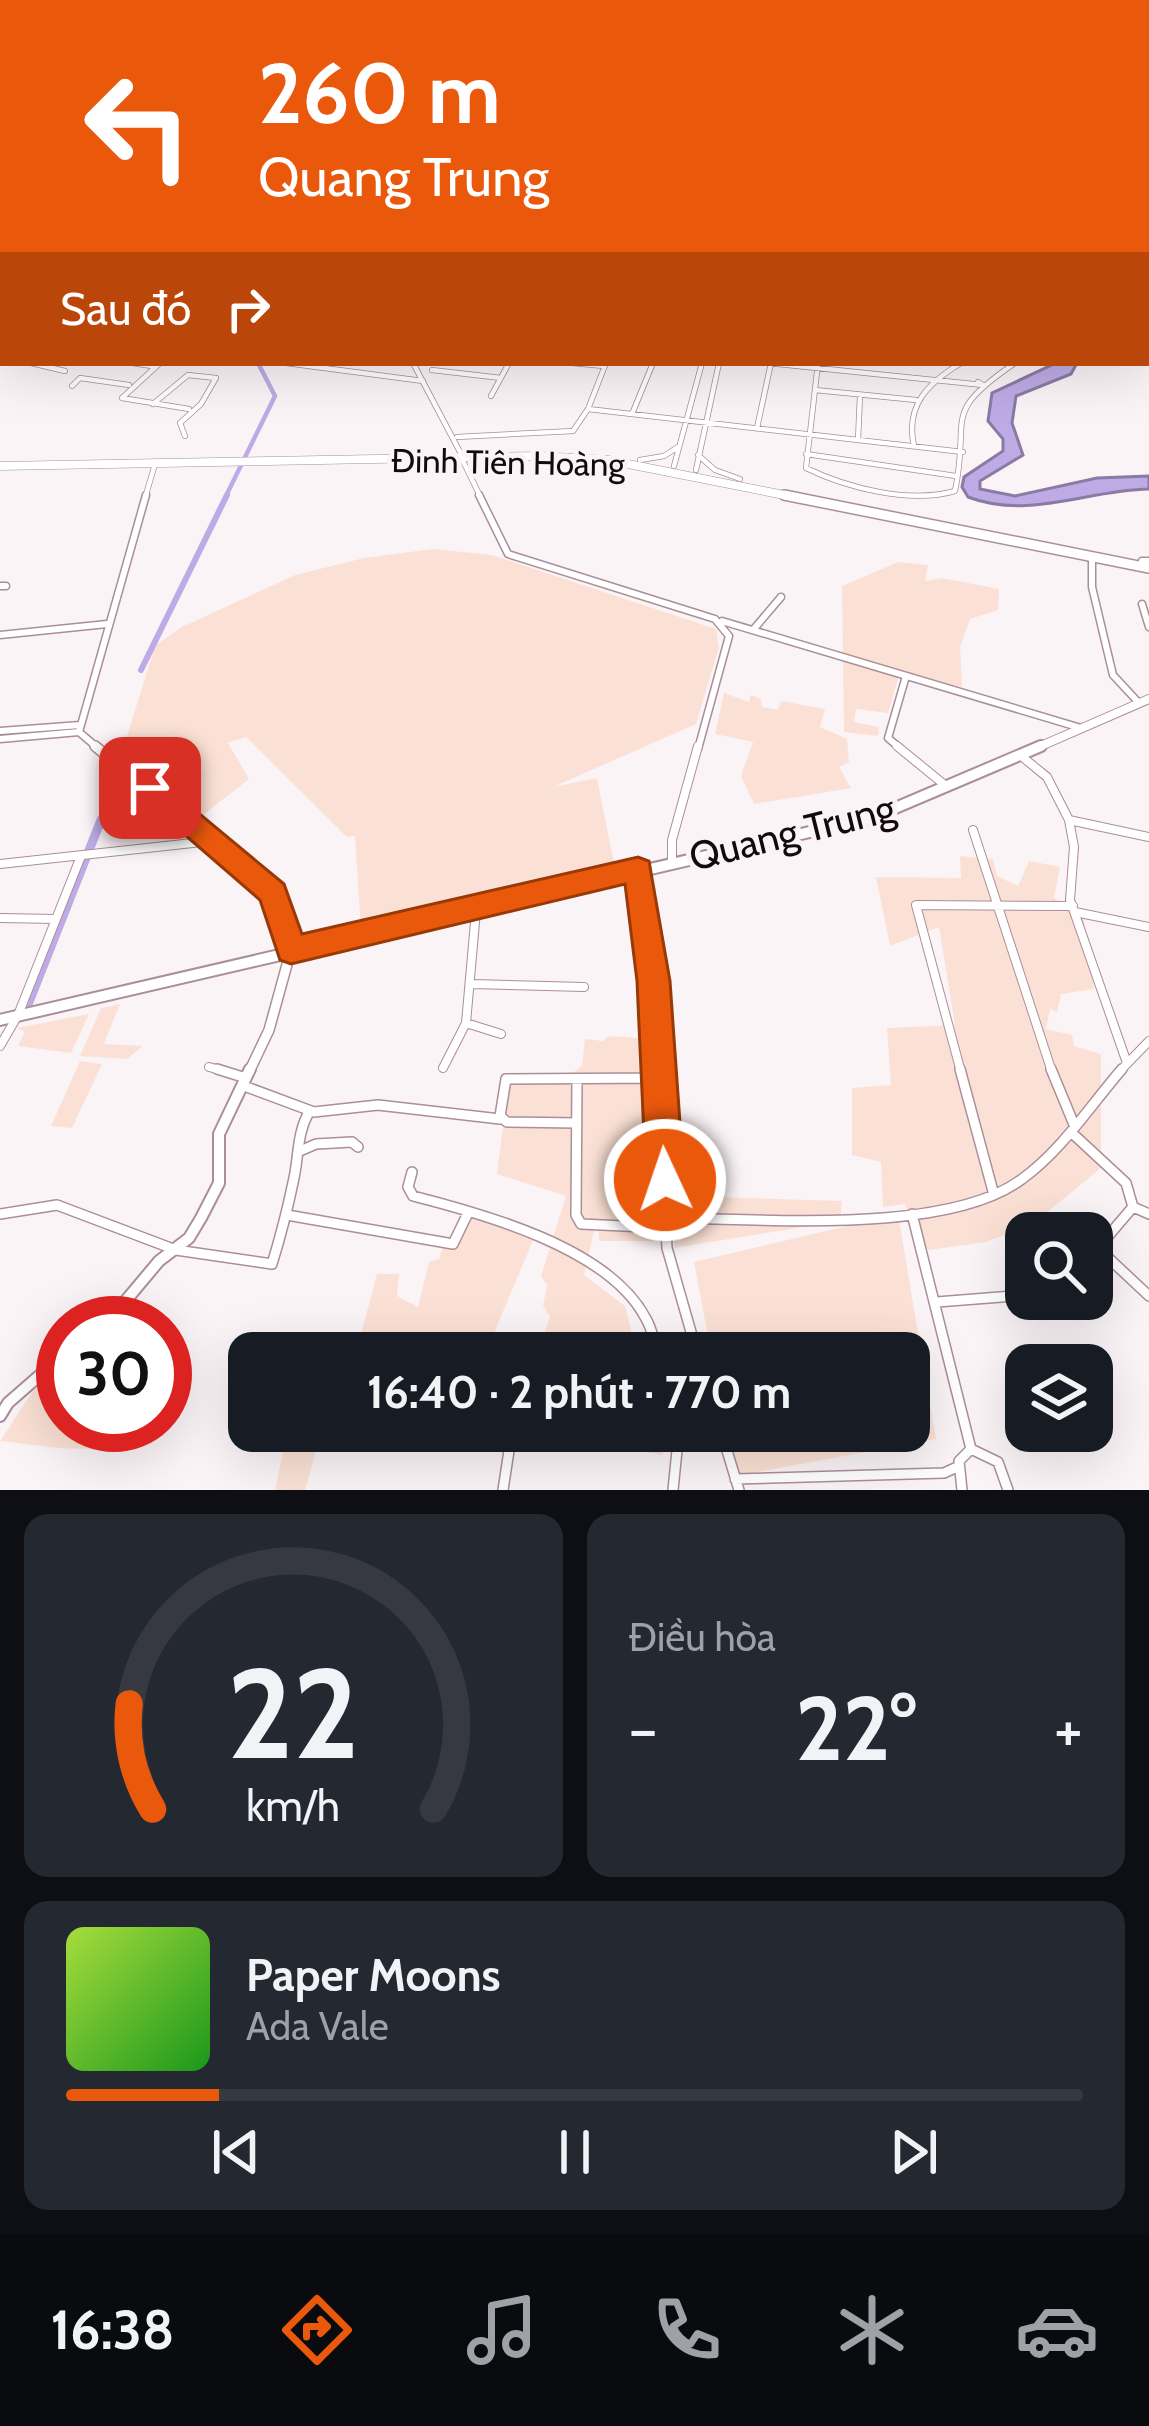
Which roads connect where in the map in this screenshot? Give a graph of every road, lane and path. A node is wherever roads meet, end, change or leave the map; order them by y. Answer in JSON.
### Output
{"nodes":[{"id":1,"x":46,"y":366,"type":"edge"},
{"id":2,"x":157,"y":366,"type":"edge"},
{"id":3,"x":313,"y":366,"type":"edge"},
{"id":4,"x":349,"y":366,"type":"edge"},
{"id":5,"x":415,"y":366,"type":"edge"},
{"id":6,"x":508,"y":366,"type":"edge"},
{"id":7,"x":605,"y":366,"type":"edge"},
{"id":8,"x":651,"y":366,"type":"edge"},
{"id":9,"x":701,"y":366,"type":"edge"},
{"id":10,"x":718,"y":366,"type":"edge"},
{"id":11,"x":769,"y":366,"type":"edge"},
{"id":12,"x":818,"y":366,"type":"edge"},
{"id":13,"x":826,"y":366,"type":"edge"},
{"id":14,"x":956,"y":366,"type":"edge"},
{"id":15,"x":1011,"y":366,"type":"edge"},
{"id":16,"x":65,"y":370,"type":"dead end"},
{"id":17,"x":432,"y":370,"type":"dead end"},
{"id":18,"x":348,"y":371,"type":"junction"},
{"id":19,"x":502,"y":378,"type":"junction"},
{"id":20,"x":935,"y":379,"type":"junction"},
{"id":21,"x":423,"y":381,"type":"junction"},
{"id":22,"x":72,"y":386,"type":"dead end"},
{"id":23,"x":131,"y":386,"type":"junction"},
{"id":24,"x":983,"y":386,"type":"junction"},
{"id":25,"x":814,"y":390,"type":"junction"},
{"id":26,"x":860,"y":394,"type":"junction"},
{"id":27,"x":491,"y":396,"type":"dead end"},
{"id":28,"x":916,"y":400,"type":"junction"},
{"id":29,"x":153,"y":404,"type":"junction"},
{"id":30,"x":588,"y":409,"type":"junction"},
{"id":31,"x":189,"y":410,"type":"junction"},
{"id":32,"x":632,"y":414,"type":"junction"},
{"id":33,"x":687,"y":420,"type":"junction"},
{"id":34,"x":704,"y":422,"type":"junction"},
{"id":35,"x":757,"y":428,"type":"junction"},
{"id":36,"x":808,"y":434,"type":"junction"},
{"id":37,"x":185,"y":436,"type":"dead end"},
{"id":38,"x":457,"y":437,"type":"junction"},
{"id":39,"x":858,"y":440,"type":"junction"},
{"id":40,"x":680,"y":444,"type":"junction"},
{"id":41,"x":914,"y":446,"type":"junction"},
{"id":42,"x":697,"y":452,"type":"junction"},
{"id":43,"x":963,"y":452,"type":"junction"},
{"id":44,"x":806,"y":454,"type":"junction"},
{"id":45,"x":460,"y":455,"type":"junction"},
{"id":46,"x":235,"y":460,"type":"junction"},
{"id":47,"x":640,"y":460,"type":"junction"},
{"id":48,"x":0,"y":464,"type":"edge"},
{"id":49,"x":155,"y":464,"type":"junction"},
{"id":50,"x":674,"y":466,"type":"junction"},
{"id":51,"x":696,"y":470,"type":"junction"},
{"id":52,"x":958,"y":476,"type":"junction"},
{"id":53,"x":740,"y":478,"type":"junction"},
{"id":54,"x":1092,"y":557,"type":"junction"},
{"id":55,"x":1147,"y":563,"type":"edge"},
{"id":56,"x":782,"y":597,"type":"dead end"},
{"id":57,"x":1142,"y":604,"type":"dead end"},
{"id":58,"x":715,"y":619,"type":"junction"},
{"id":59,"x":107,"y":625,"type":"junction"},
{"id":60,"x":1149,"y":627,"type":"edge"},
{"id":61,"x":753,"y":630,"type":"junction"},
{"id":62,"x":0,"y":635,"type":"edge"},
{"id":63,"x":906,"y":676,"type":"junction"},
{"id":64,"x":1144,"y":701,"type":"edge"},
{"id":65,"x":79,"y":728,"type":"junction"},
{"id":66,"x":1081,"y":728,"type":"junction"},
{"id":67,"x":2,"y":735,"type":"edge"},
{"id":68,"x":1020,"y":755,"type":"junction"},
{"id":69,"x":948,"y":787,"type":"junction"},
{"id":70,"x":1069,"y":820,"type":"junction"},
{"id":71,"x":974,"y":830,"type":"dead end"},
{"id":72,"x":1149,"y":837,"type":"edge"},
{"id":73,"x":212,"y":841,"type":"junction"},
{"id":74,"x":86,"y":855,"type":"junction"},
{"id":75,"x":672,"y":862,"type":"junction"},
{"id":76,"x":0,"y":864,"type":"edge"},
{"id":77,"x":638,"y":869,"type":"junction"},
{"id":78,"x":995,"y":904,"type":"junction"},
{"id":79,"x":476,"y":907,"type":"junction"},
{"id":80,"x":1074,"y":909,"type":"junction"},
{"id":81,"x":0,"y":918,"type":"edge"},
{"id":82,"x":56,"y":919,"type":"junction"},
{"id":83,"x":1148,"y":924,"type":"edge"},
{"id":84,"x":291,"y":950,"type":"junction"},
{"id":85,"x":472,"y":984,"type":"junction"},
{"id":86,"x":584,"y":986,"type":"dead end"},
{"id":87,"x":18,"y":1016,"type":"junction"},
{"id":88,"x":0,"y":1020,"type":"edge"},
{"id":89,"x":466,"y":1022,"type":"junction"},
{"id":90,"x":501,"y":1034,"type":"dead end"},
{"id":91,"x":1149,"y":1041,"type":"edge"},
{"id":92,"x":0,"y":1046,"type":"edge"},
{"id":93,"x":1127,"y":1063,"type":"junction"},
{"id":94,"x":209,"y":1067,"type":"dead end"},
{"id":95,"x":442,"y":1068,"type":"dead end"},
{"id":96,"x":658,"y":1078,"type":"junction"},
{"id":97,"x":577,"y":1079,"type":"junction"},
{"id":98,"x":246,"y":1082,"type":"junction"},
{"id":99,"x":309,"y":1112,"type":"junction"},
{"id":100,"x":504,"y":1120,"type":"junction"},
{"id":101,"x":577,"y":1123,"type":"junction"},
{"id":102,"x":1073,"y":1130,"type":"junction"},
{"id":103,"x":358,"y":1147,"type":"dead end"},
{"id":104,"x":299,"y":1152,"type":"junction"},
{"id":105,"x":412,"y":1172,"type":"dead end"},
{"id":106,"x":994,"y":1197,"type":"junction"},
{"id":107,"x":1133,"y":1207,"type":"junction"},
{"id":108,"x":0,"y":1214,"type":"edge"},
{"id":109,"x":912,"y":1214,"type":"junction"},
{"id":110,"x":1149,"y":1214,"type":"edge"},
{"id":111,"x":287,"y":1215,"type":"junction"},
{"id":112,"x":467,"y":1215,"type":"junction"},
{"id":113,"x":666,"y":1223,"type":"junction"},
{"id":114,"x":1113,"y":1231,"type":"edge"},
{"id":115,"x":176,"y":1250,"type":"junction"},
{"id":116,"x":1113,"y":1266,"type":"edge"},
{"id":117,"x":130,"y":1296,"type":"edge"},
{"id":118,"x":1005,"y":1296,"type":"edge"},
{"id":119,"x":1149,"y":1296,"type":"edge"},
{"id":120,"x":938,"y":1302,"type":"junction"},
{"id":121,"x":651,"y":1332,"type":"edge"},
{"id":122,"x":692,"y":1332,"type":"edge"},
{"id":123,"x":36,"y":1379,"type":"edge"},
{"id":124,"x":0,"y":1416,"type":"edge"},
{"id":125,"x":971,"y":1449,"type":"junction"},
{"id":126,"x":509,"y":1452,"type":"edge"},
{"id":127,"x":677,"y":1452,"type":"edge"},
{"id":128,"x":727,"y":1452,"type":"edge"},
{"id":129,"x":957,"y":1467,"type":"junction"},
{"id":130,"x":737,"y":1485,"type":"edge"},
{"id":131,"x":503,"y":1490,"type":"edge"},
{"id":132,"x":674,"y":1490,"type":"edge"},
{"id":133,"x":962,"y":1490,"type":"edge"},
{"id":134,"x":1009,"y":1490,"type":"edge"}],
"edges":[{"from":1,"to":16,"type":"street"},
{"from":2,"to":23,"type":"street"},
{"from":3,"to":18,"type":"street"},
{"from":4,"to":18,"type":"street"},
{"from":5,"to":21,"type":"street"},
{"from":6,"to":19,"type":"street"},
{"from":7,"to":30,"type":"street"},
{"from":8,"to":32,"type":"street"},
{"from":9,"to":33,"type":"street"},
{"from":10,"to":34,"type":"street"},
{"from":11,"to":35,"type":"street"},
{"from":12,"to":25,"type":"street"},
{"from":13,"to":20,"type":"street"},
{"from":14,"to":20,"type":"street"},
{"from":15,"to":24,"type":"street"},
{"from":17,"to":19,"type":"street"},
{"from":18,"to":21,"type":"street"},
{"from":19,"to":27,"type":"street"},
{"from":20,"to":24,"type":"street"},
{"from":20,"to":28,"type":"street"},
{"from":21,"to":38,"type":"street"},
{"from":22,"to":23,"type":"street"},
{"from":23,"to":29,"type":"street"},
{"from":24,"to":43,"type":"street"},
{"from":25,"to":26,"type":"street"},
{"from":25,"to":36,"type":"street"},
{"from":26,"to":28,"type":"street"},
{"from":26,"to":39,"type":"street"},
{"from":28,"to":41,"type":"street"},
{"from":29,"to":31,"type":"street"},
{"from":29,"to":31,"type":"street"},
{"from":30,"to":32,"type":"street"},
{"from":30,"to":38,"type":"street"},
{"from":31,"to":37,"type":"street"},
{"from":32,"to":33,"type":"street"},
{"from":33,"to":34,"type":"street"},
{"from":33,"to":40,"type":"street"},
{"from":34,"to":35,"type":"street"},
{"from":34,"to":42,"type":"street"},
{"from":35,"to":36,"type":"street"},
{"from":36,"to":39,"type":"street"},
{"from":36,"to":44,"type":"street"},
{"from":38,"to":45,"type":"street"},
{"from":39,"to":41,"type":"street"},
{"from":40,"to":47,"type":"street"},
{"from":40,"to":50,"type":"street"},
{"from":41,"to":43,"type":"street"},
{"from":42,"to":51,"type":"street"},
{"from":42,"to":53,"type":"street"},
{"from":43,"to":52,"type":"street"},
{"from":44,"to":52,"type":"street"},
{"from":44,"to":52,"type":"street"},
{"from":45,"to":46,"type":"highway","name":"Đinh Tiên Hoàng"},
{"from":45,"to":47,"type":"highway","name":"Đinh Tiên Hoàng"},
{"from":45,"to":54,"type":"highway","name":"Đinh Tiên Hoàng"},
{"from":45,"to":58,"type":"street"},
{"from":46,"to":48,"type":"highway","name":"Đinh Tiên Hoàng"},
{"from":46,"to":49,"type":"highway","name":"Đinh Tiên Hoàng"},
{"from":47,"to":50,"type":"highway","name":"Đinh Tiên Hoàng"},
{"from":48,"to":49,"type":"highway","name":"Đinh Tiên Hoàng"},
{"from":49,"to":59,"type":"street"},
{"from":50,"to":51,"type":"highway","name":"Đinh Tiên Hoàng"},
{"from":51,"to":53,"type":"highway","name":"Đinh Tiên Hoàng"},
{"from":53,"to":55,"type":"highway","name":"Đinh Tiên Hoàng"},
{"from":54,"to":55,"type":"highway","name":"Đinh Tiên Hoàng"},
{"from":54,"to":64,"type":"street"},
{"from":56,"to":61,"type":"street"},
{"from":57,"to":60,"type":"street"},
{"from":58,"to":61,"type":"street"},
{"from":58,"to":75,"type":"street"},
{"from":59,"to":62,"type":"street"},
{"from":59,"to":65,"type":"street"},
{"from":61,"to":63,"type":"street"},
{"from":63,"to":66,"type":"street"},
{"from":63,"to":69,"type":"street"},
{"from":64,"to":66,"type":"main road","name":"Quang Trung"},
{"from":65,"to":67,"type":"street"},
{"from":65,"to":73,"type":"street"},
{"from":66,"to":68,"type":"main road","name":"Quang Trung"},
{"from":68,"to":69,"type":"main road","name":"Quang Trung"},
{"from":68,"to":70,"type":"street"},
{"from":69,"to":75,"type":"main road","name":"Quang Trung"},
{"from":70,"to":72,"type":"street"},
{"from":70,"to":80,"type":"street"},
{"from":71,"to":78,"type":"street"},
{"from":73,"to":74,"type":"street"},
{"from":73,"to":84,"type":"street"},
{"from":74,"to":76,"type":"street"},
{"from":74,"to":82,"type":"street"},
{"from":75,"to":77,"type":"main road","name":"Quang Trung"},
{"from":77,"to":79,"type":"main road","name":"Quang Trung"},
{"from":77,"to":96,"type":"street"},
{"from":78,"to":80,"type":"street"},
{"from":78,"to":102,"type":"street"},
{"from":78,"to":106,"type":"street"},
{"from":79,"to":84,"type":"main road","name":"Quang Trung"},
{"from":79,"to":85,"type":"street"},
{"from":80,"to":83,"type":"street"},
{"from":80,"to":93,"type":"street"},
{"from":81,"to":82,"type":"street"},
{"from":82,"to":87,"type":"street"},
{"from":84,"to":87,"type":"main road","name":"Quang Trung"},
{"from":84,"to":98,"type":"street"},
{"from":85,"to":86,"type":"street"},
{"from":85,"to":89,"type":"street"},
{"from":87,"to":88,"type":"main road","name":"Quang Trung"},
{"from":87,"to":92,"type":"street"},
{"from":89,"to":90,"type":"street"},
{"from":89,"to":95,"type":"street"},
{"from":91,"to":93,"type":"street"},
{"from":93,"to":102,"type":"street"},
{"from":94,"to":98,"type":"street"},
{"from":96,"to":97,"type":"street"},
{"from":96,"to":113,"type":"street"},
{"from":97,"to":100,"type":"street"},
{"from":97,"to":101,"type":"street"},
{"from":98,"to":99,"type":"street"},
{"from":98,"to":115,"type":"street"},
{"from":99,"to":100,"type":"street"},
{"from":99,"to":104,"type":"street"},
{"from":100,"to":101,"type":"street"},
{"from":101,"to":113,"type":"street"},
{"from":102,"to":106,"type":"street"},
{"from":102,"to":107,"type":"street"},
{"from":103,"to":104,"type":"street"},
{"from":104,"to":111,"type":"street"},
{"from":105,"to":112,"type":"street"},
{"from":106,"to":109,"type":"street"},
{"from":107,"to":110,"type":"street"},
{"from":107,"to":114,"type":"street"},
{"from":108,"to":115,"type":"street"},
{"from":109,"to":113,"type":"street"},
{"from":109,"to":120,"type":"street"},
{"from":111,"to":112,"type":"street"},
{"from":111,"to":115,"type":"street"},
{"from":112,"to":121,"type":"street"},
{"from":113,"to":122,"type":"street"},
{"from":115,"to":117,"type":"street"},
{"from":116,"to":119,"type":"street"},
{"from":118,"to":120,"type":"street"},
{"from":120,"to":125,"type":"street"},
{"from":123,"to":124,"type":"street"},
{"from":125,"to":129,"type":"street"},
{"from":125,"to":134,"type":"street"},
{"from":126,"to":131,"type":"street"},
{"from":127,"to":132,"type":"street"},
{"from":128,"to":130,"type":"street"},
{"from":129,"to":130,"type":"street"},
{"from":129,"to":133,"type":"street"}]}
